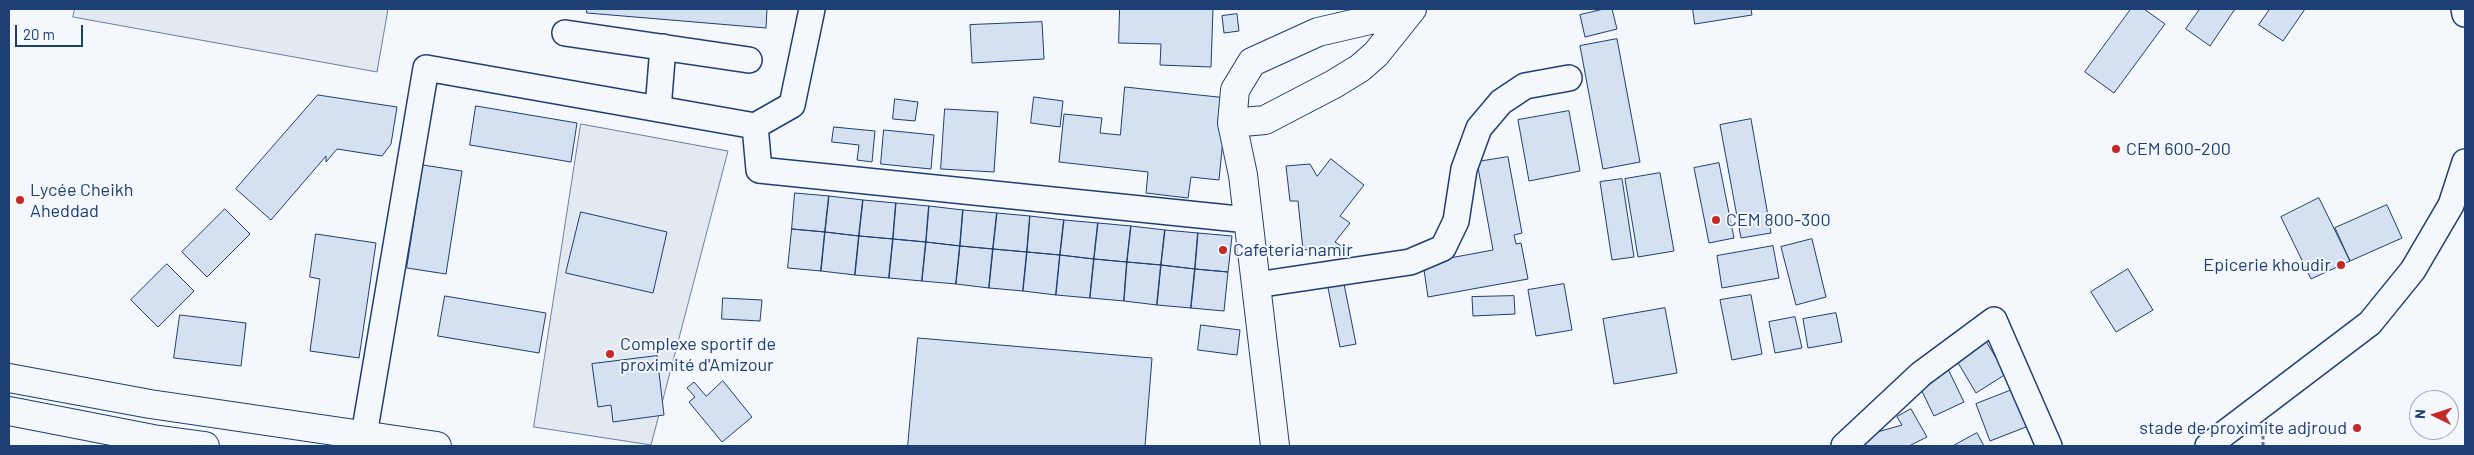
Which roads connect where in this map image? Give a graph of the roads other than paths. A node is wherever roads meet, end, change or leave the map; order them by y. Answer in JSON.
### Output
{"nodes":[{"id":1,"x":812,"y":9,"type":"edge"},
{"id":2,"x":2464,"y":9,"type":"edge"},
{"id":3,"x":1411,"y":10,"type":"edge"},
{"id":4,"x":2465,"y":14,"type":"edge"},
{"id":5,"x":565,"y":33,"type":"dead end"},
{"id":6,"x":663,"y":47,"type":"junction"},
{"id":7,"x":749,"y":60,"type":"dead end"},
{"id":8,"x":1569,"y":78,"type":"dead end"},
{"id":9,"x":658,"y":109,"type":"junction"},
{"id":10,"x":1232,"y":122,"type":"junction"},
{"id":11,"x":755,"y":126,"type":"junction"},
{"id":12,"x":2465,"y":162,"type":"edge"},
{"id":13,"x":1248,"y":220,"type":"junction"},
{"id":14,"x":1256,"y":285,"type":"junction"},
{"id":15,"x":9,"y":378,"type":"edge"},
{"id":16,"x":9,"y":411,"type":"edge"},
{"id":17,"x":364,"y":436,"type":"junction"},
{"id":18,"x":205,"y":446,"type":"edge"},
{"id":19,"x":437,"y":446,"type":"edge"},
{"id":20,"x":1275,"y":446,"type":"edge"},
{"id":21,"x":1844,"y":446,"type":"edge"},
{"id":22,"x":2049,"y":446,"type":"edge"},
{"id":23,"x":2208,"y":446,"type":"edge"}],
"edges":[{"from":1,"to":11,"type":"street"},
{"from":2,"to":4,"type":"street"},
{"from":3,"to":10,"type":"main road"},
{"from":3,"to":10,"type":"main road"},
{"from":5,"to":6,"type":"street"},
{"from":6,"to":7,"type":"street"},
{"from":6,"to":9,"type":"street"},
{"from":8,"to":14,"type":"street"},
{"from":9,"to":11,"type":"street"},
{"from":9,"to":17,"type":"street"},
{"from":10,"to":13,"type":"main road"},
{"from":11,"to":13,"type":"street"},
{"from":12,"to":23,"type":"street"},
{"from":13,"to":14,"type":"main road"},
{"from":14,"to":20,"type":"main road"},
{"from":15,"to":17,"type":"main road"},
{"from":16,"to":18,"type":"main road"},
{"from":17,"to":19,"type":"main road"},
{"from":21,"to":22,"type":"street"}]}
